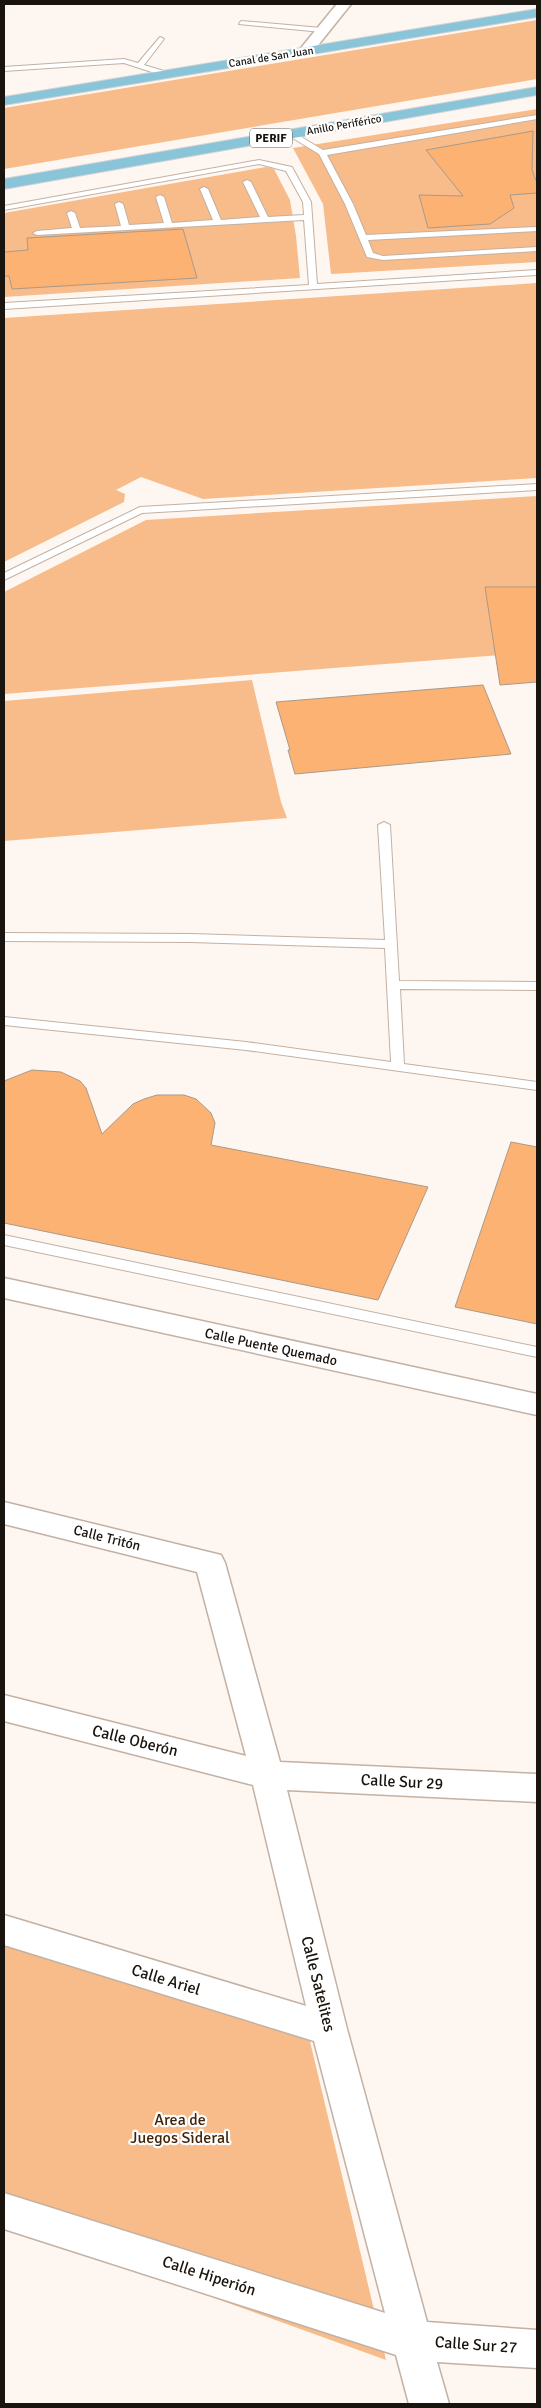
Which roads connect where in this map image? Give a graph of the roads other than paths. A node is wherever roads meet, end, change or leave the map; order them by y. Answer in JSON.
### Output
{"nodes":[{"id":1,"x":344,"y":4,"type":"edge"},
{"id":2,"x":537,"y":12,"type":"edge"},
{"id":3,"x":242,"y":23,"type":"dead end"},
{"id":4,"x":322,"y":30,"type":"junction"},
{"id":5,"x":160,"y":39,"type":"dead end"},
{"id":6,"x":306,"y":51,"type":"junction"},
{"id":7,"x":140,"y":65,"type":"junction"},
{"id":8,"x":4,"y":69,"type":"edge"},
{"id":9,"x":164,"y":74,"type":"junction"},
{"id":10,"x":537,"y":91,"type":"edge"},
{"id":11,"x":4,"y":101,"type":"edge"},
{"id":12,"x":537,"y":117,"type":"edge"},
{"id":13,"x":290,"y":134,"type":"junction"},
{"id":14,"x":322,"y":153,"type":"junction"},
{"id":15,"x":247,"y":182,"type":"dead end"},
{"id":16,"x":4,"y":184,"type":"edge"},
{"id":17,"x":204,"y":189,"type":"dead end"},
{"id":18,"x":160,"y":196,"type":"dead end"},
{"id":19,"x":118,"y":204,"type":"dead end"},
{"id":20,"x":4,"y":208,"type":"edge"},
{"id":21,"x":71,"y":213,"type":"dead end"},
{"id":22,"x":308,"y":217,"type":"junction"},
{"id":23,"x":266,"y":220,"type":"junction"},
{"id":24,"x":218,"y":222,"type":"junction"},
{"id":25,"x":169,"y":225,"type":"junction"},
{"id":26,"x":126,"y":228,"type":"junction"},
{"id":27,"x":537,"y":229,"type":"edge"},
{"id":28,"x":77,"y":231,"type":"junction"},
{"id":29,"x":37,"y":233,"type":"dead end"},
{"id":30,"x":364,"y":238,"type":"junction"},
{"id":31,"x":537,"y":249,"type":"edge"},
{"id":32,"x":537,"y":273,"type":"edge"},
{"id":33,"x":313,"y":287,"type":"junction"},
{"id":34,"x":4,"y":306,"type":"edge"},
{"id":35,"x":537,"y":487,"type":"edge"},
{"id":36,"x":4,"y":577,"type":"edge"},
{"id":37,"x":384,"y":824,"type":"dead end"},
{"id":38,"x":4,"y":936,"type":"edge"},
{"id":39,"x":390,"y":944,"type":"junction"},
{"id":40,"x":393,"y":984,"type":"junction"},
{"id":41,"x":537,"y":986,"type":"edge"},
{"id":42,"x":4,"y":1021,"type":"edge"},
{"id":43,"x":398,"y":1067,"type":"junction"},
{"id":44,"x":537,"y":1086,"type":"edge"},
{"id":45,"x":4,"y":1240,"type":"edge"},
{"id":46,"x":4,"y":1288,"type":"edge"},
{"id":47,"x":537,"y":1352,"type":"edge"},
{"id":48,"x":537,"y":1406,"type":"edge"},
{"id":49,"x":4,"y":1513,"type":"edge"},
{"id":50,"x":210,"y":1563,"type":"joint"},
{"id":51,"x":4,"y":1708,"type":"edge"},
{"id":52,"x":267,"y":1775,"type":"junction"},
{"id":53,"x":537,"y":1788,"type":"edge"},
{"id":54,"x":4,"y":1930,"type":"edge"},
{"id":55,"x":329,"y":2029,"type":"junction"},
{"id":56,"x":4,"y":2211,"type":"edge"},
{"id":57,"x":414,"y":2341,"type":"junction"},
{"id":58,"x":537,"y":2349,"type":"edge"},
{"id":59,"x":429,"y":2404,"type":"edge"}],
"edges":[{"from":1,"to":4,"type":"street"},
{"from":2,"to":6,"type":"main road","name":"Canal de San Juan"},
{"from":3,"to":4,"type":"lane"},
{"from":4,"to":6,"type":"street"},
{"from":5,"to":7,"type":"lane"},
{"from":6,"to":9,"type":"main road","name":"Canal de San Juan"},
{"from":7,"to":8,"type":"lane"},
{"from":7,"to":9,"type":"lane"},
{"from":9,"to":11,"type":"main road","name":"Canal de San Juan"},
{"from":10,"to":13,"type":"main road","name":"Anillo Periférico","number":"PERIF"},
{"from":12,"to":14,"type":"lane"},
{"from":13,"to":14,"type":"lane"},
{"from":13,"to":16,"type":"main road","name":"Anillo Periférico","number":"PERIF"},
{"from":14,"to":30,"type":"lane"},
{"from":15,"to":23,"type":"lane"},
{"from":17,"to":24,"type":"lane"},
{"from":18,"to":25,"type":"lane"},
{"from":19,"to":26,"type":"lane"},
{"from":20,"to":22,"type":"lane"},
{"from":21,"to":28,"type":"lane"},
{"from":22,"to":23,"type":"lane"},
{"from":22,"to":33,"type":"lane"},
{"from":23,"to":24,"type":"lane"},
{"from":24,"to":25,"type":"lane"},
{"from":25,"to":26,"type":"lane"},
{"from":26,"to":28,"type":"lane"},
{"from":27,"to":30,"type":"lane"},
{"from":28,"to":29,"type":"lane"},
{"from":30,"to":31,"type":"lane"},
{"from":32,"to":33,"type":"lane"},
{"from":33,"to":34,"type":"lane"},
{"from":35,"to":36,"type":"lane"},
{"from":37,"to":39,"type":"lane"},
{"from":38,"to":39,"type":"lane"},
{"from":39,"to":40,"type":"lane"},
{"from":40,"to":41,"type":"lane"},
{"from":40,"to":43,"type":"lane"},
{"from":42,"to":43,"type":"lane"},
{"from":43,"to":44,"type":"lane"},
{"from":45,"to":47,"type":"lane"},
{"from":46,"to":48,"type":"street","name":"Calle Puente Quemado"},
{"from":49,"to":50,"type":"street","name":"Calle Tritón"},
{"from":50,"to":52,"type":"street","name":"Calle Satelites"},
{"from":51,"to":52,"type":"street","name":"Calle Oberón"},
{"from":52,"to":53,"type":"street","name":"Calle Sur 29"},
{"from":52,"to":55,"type":"street","name":"Calle Satelites"},
{"from":54,"to":55,"type":"street","name":"Calle Ariel"},
{"from":55,"to":57,"type":"street","name":"Calle Satelites"},
{"from":56,"to":57,"type":"street","name":"Calle Hiperión"},
{"from":57,"to":58,"type":"street","name":"Calle Sur 27"},
{"from":57,"to":59,"type":"street","name":"Calle Satelites"}]}
